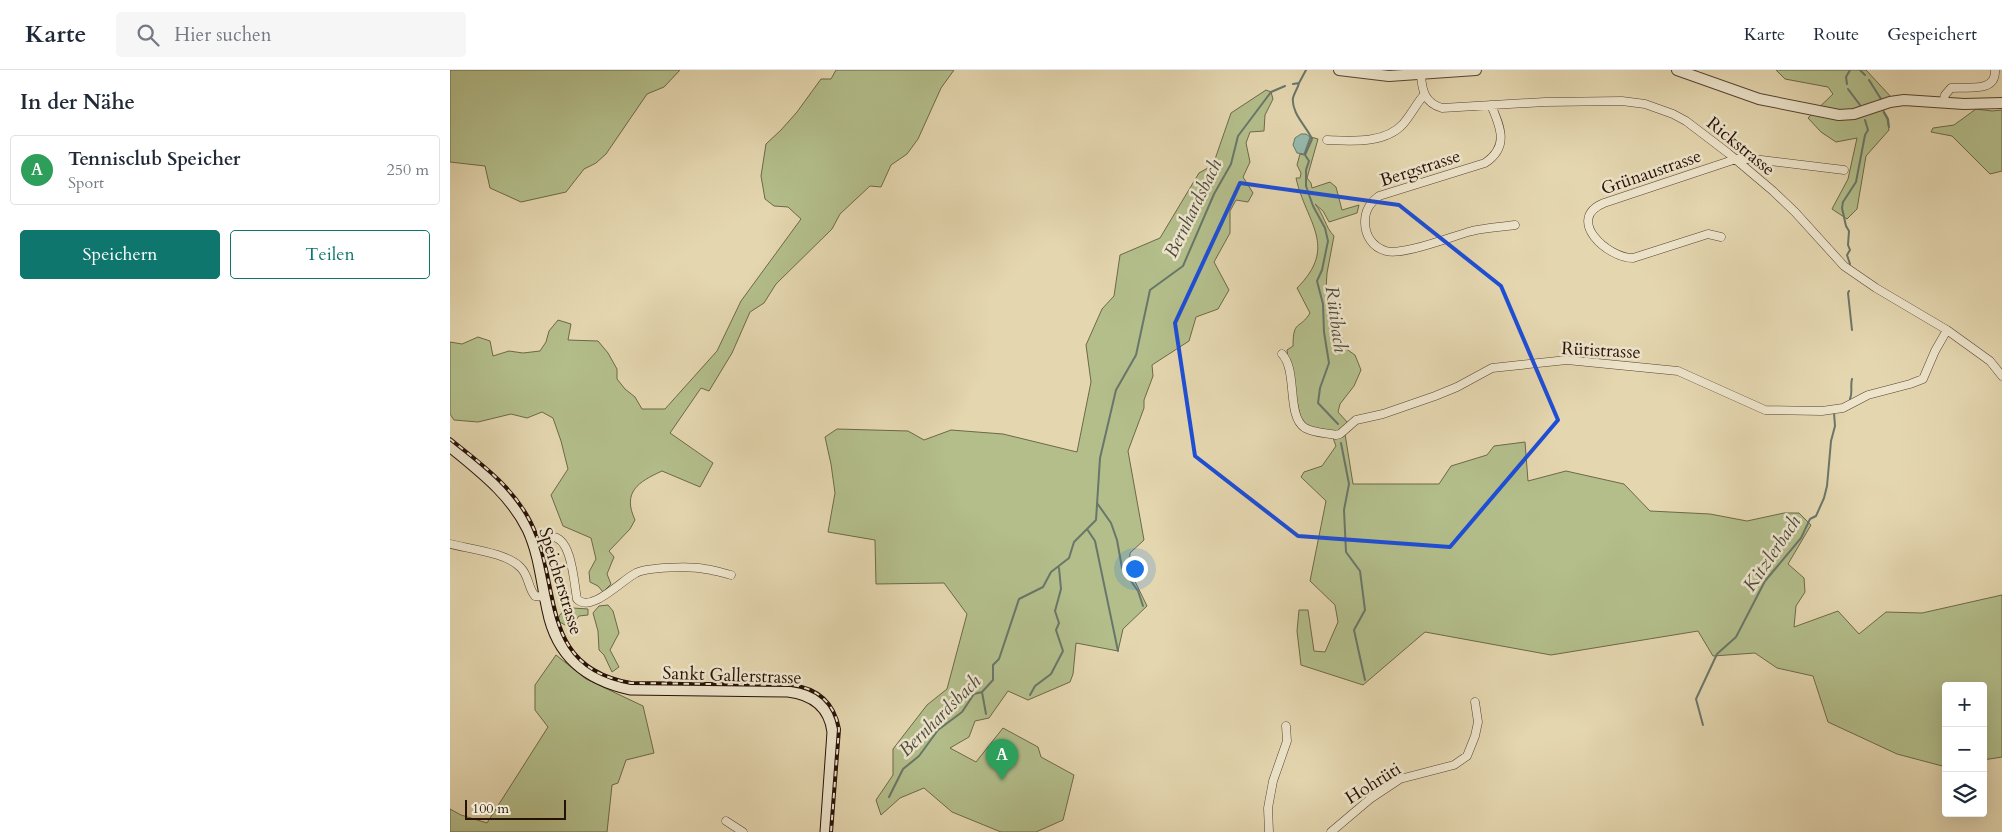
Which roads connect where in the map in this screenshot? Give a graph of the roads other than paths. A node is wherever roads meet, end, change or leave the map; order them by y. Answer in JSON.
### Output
{"nodes":[{"id":1,"x":1339,"y":70,"type":"edge"},
{"id":2,"x":1476,"y":70,"type":"edge"},
{"id":3,"x":1677,"y":70,"type":"edge"},
{"id":4,"x":1995,"y":70,"type":"edge"},
{"id":5,"x":1407,"y":73,"type":"edge"},
{"id":6,"x":1421,"y":75,"type":"junction"},
{"id":7,"x":1424,"y":95,"type":"junction"},
{"id":8,"x":1943,"y":103,"type":"junction"},
{"id":9,"x":2002,"y":103,"type":"edge"},
{"id":10,"x":1491,"y":105,"type":"junction"},
{"id":11,"x":1327,"y":140,"type":"dead end"},
{"id":12,"x":1736,"y":159,"type":"junction"},
{"id":13,"x":1844,"y":170,"type":"dead end"},
{"id":14,"x":1515,"y":225,"type":"dead end"},
{"id":15,"x":1721,"y":238,"type":"dead end"},
{"id":16,"x":1947,"y":330,"type":"junction"},
{"id":17,"x":1282,"y":354,"type":"dead end"},
{"id":18,"x":2002,"y":376,"type":"edge"},
{"id":19,"x":450,"y":446,"type":"edge"},
{"id":20,"x":533,"y":543,"type":"junction"},
{"id":21,"x":450,"y":544,"type":"edge"},
{"id":22,"x":732,"y":575,"type":"dead end"},
{"id":23,"x":545,"y":597,"type":"junction"},
{"id":24,"x":599,"y":680,"type":"joint"},
{"id":25,"x":1475,"y":702,"type":"dead end"},
{"id":26,"x":1286,"y":726,"type":"dead end"},
{"id":27,"x":726,"y":821,"type":"dead end"},
{"id":28,"x":742,"y":832,"type":"edge"},
{"id":29,"x":826,"y":832,"type":"edge"},
{"id":30,"x":1269,"y":832,"type":"edge"},
{"id":31,"x":1331,"y":832,"type":"edge"}],
"edges":[{"from":1,"to":5,"type":"street"},
{"from":2,"to":6,"type":"street"},
{"from":3,"to":8,"type":"street"},
{"from":4,"to":8,"type":"street"},
{"from":5,"to":6,"type":"street"},
{"from":6,"to":7,"type":"street"},
{"from":7,"to":10,"type":"street","name":"Rickstrasse"},
{"from":7,"to":11,"type":"street"},
{"from":8,"to":9,"type":"street"},
{"from":10,"to":12,"type":"street","name":"Rickstrasse"},
{"from":10,"to":14,"type":"street","name":"Bergstrasse"},
{"from":12,"to":13,"type":"street"},
{"from":12,"to":15,"type":"street","name":"Grünaustrasse"},
{"from":12,"to":16,"type":"street","name":"Rickstrasse"},
{"from":16,"to":17,"type":"street","name":"Rütistrasse"},
{"from":16,"to":18,"type":"street","name":"Rickstrasse"},
{"from":19,"to":20,"type":"main road","name":"Speicherstrasse"},
{"from":20,"to":22,"type":"street"},
{"from":20,"to":23,"type":"main road","name":"Speicherstrasse"},
{"from":21,"to":23,"type":"street"},
{"from":23,"to":24,"type":"main road","name":"Speicherstrasse"},
{"from":24,"to":29,"type":"main road","name":"Sankt Gallerstrasse"},
{"from":25,"to":31,"type":"street","name":"Hohrüti"},
{"from":26,"to":30,"type":"street"},
{"from":27,"to":28,"type":"street"}]}
